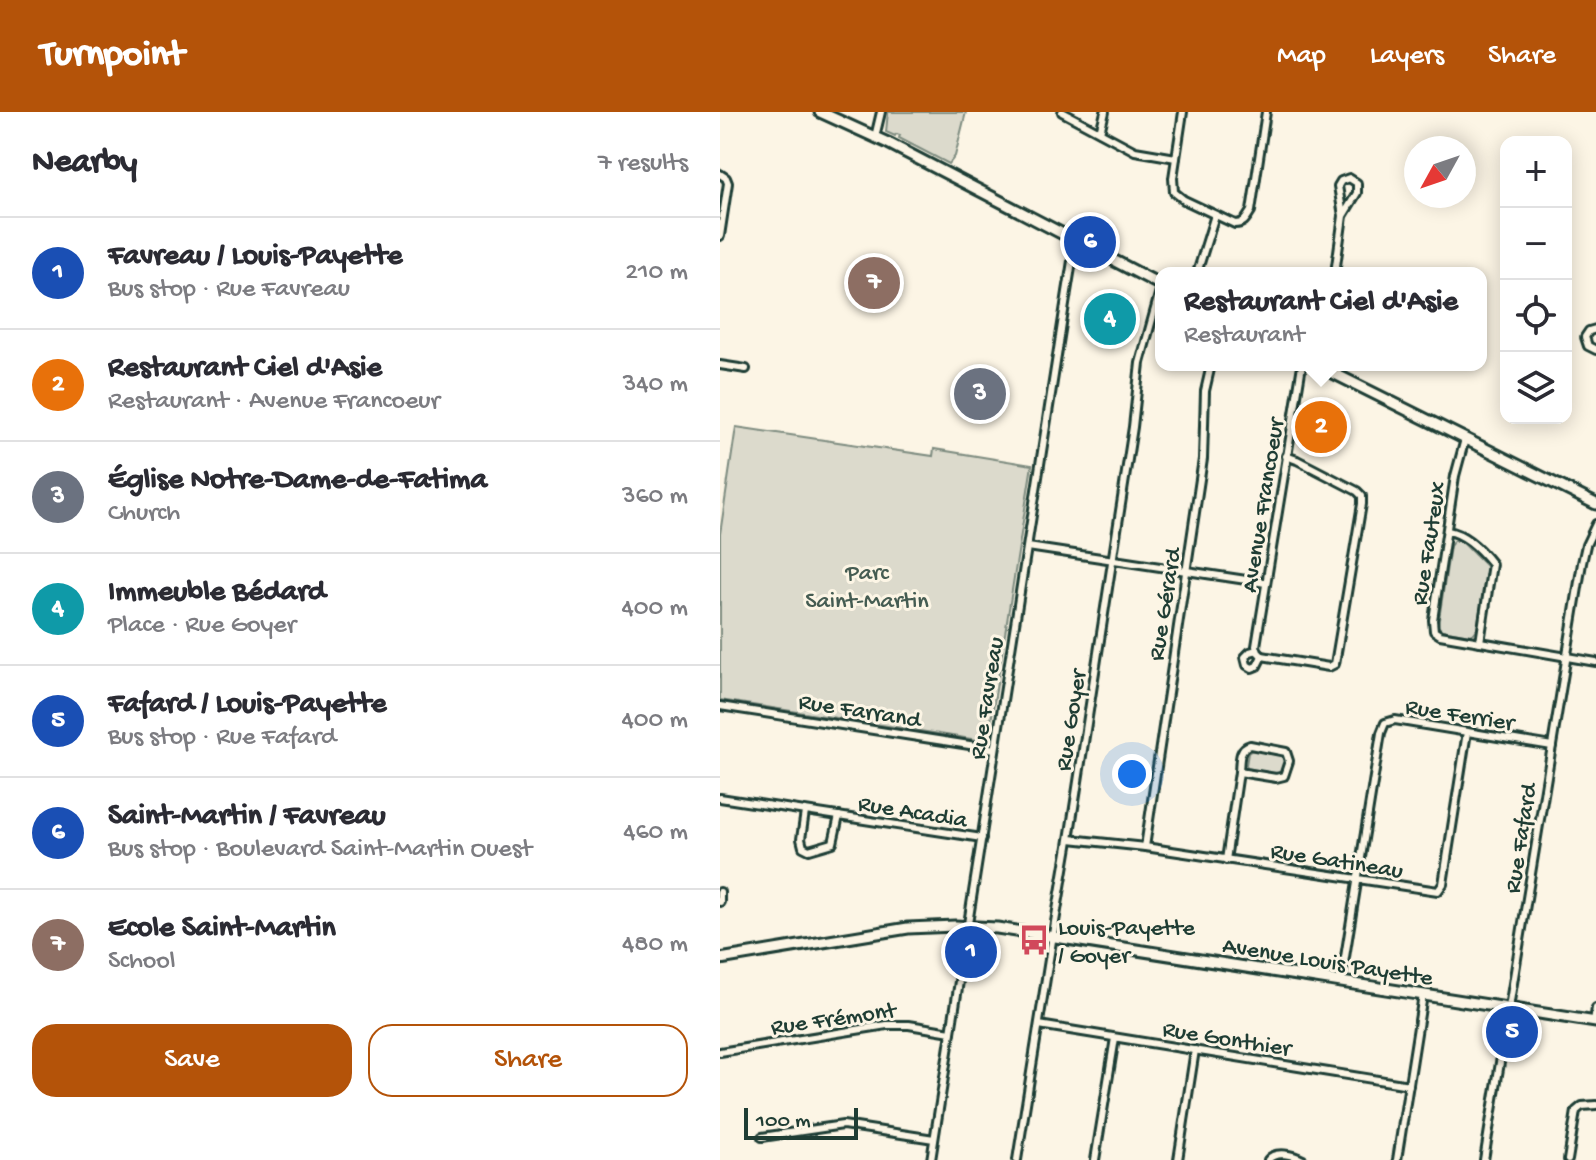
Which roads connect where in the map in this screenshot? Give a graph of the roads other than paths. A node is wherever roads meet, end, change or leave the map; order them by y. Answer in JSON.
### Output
{"nodes":[{"id":1,"x":820,"y":112,"type":"edge"},
{"id":2,"x":881,"y":112,"type":"edge"},
{"id":3,"x":1062,"y":112,"type":"edge"},
{"id":4,"x":1105,"y":112,"type":"edge"},
{"id":5,"x":1183,"y":112,"type":"edge"},
{"id":6,"x":1266,"y":112,"type":"edge"},
{"id":7,"x":1100,"y":132,"type":"junction"},
{"id":8,"x":875,"y":137,"type":"junction"},
{"id":9,"x":1176,"y":158,"type":"junction"},
{"id":10,"x":720,"y":174,"type":"edge"},
{"id":11,"x":1215,"y":215,"type":"junction"},
{"id":12,"x":1343,"y":216,"type":"junction"},
{"id":13,"x":720,"y":236,"type":"edge"},
{"id":14,"x":1078,"y":242,"type":"junction"},
{"id":15,"x":1199,"y":267,"type":"edge"},
{"id":16,"x":1336,"y":267,"type":"edge"},
{"id":17,"x":1155,"y":283,"type":"edge"},
{"id":18,"x":1155,"y":308,"type":"edge"},
{"id":19,"x":1596,"y":329,"type":"edge"},
{"id":20,"x":1596,"y":350,"type":"edge"},
{"id":21,"x":720,"y":365,"type":"edge"},
{"id":22,"x":746,"y":369,"type":"dead end"},
{"id":23,"x":1210,"y":371,"type":"edge"},
{"id":24,"x":1301,"y":371,"type":"edge"},
{"id":25,"x":1329,"y":371,"type":"edge"},
{"id":26,"x":1465,"y":439,"type":"junction"},
{"id":27,"x":1286,"y":456,"type":"junction"},
{"id":28,"x":1596,"y":504,"type":"edge"},
{"id":29,"x":1596,"y":524,"type":"edge"},
{"id":30,"x":1448,"y":531,"type":"junction"},
{"id":31,"x":1028,"y":547,"type":"junction"},
{"id":32,"x":1112,"y":560,"type":"junction"},
{"id":33,"x":1186,"y":570,"type":"junction"},
{"id":34,"x":1266,"y":583,"type":"junction"},
{"id":35,"x":1480,"y":642,"type":"junction"},
{"id":36,"x":1567,"y":656,"type":"junction"},
{"id":37,"x":1596,"y":662,"type":"edge"},
{"id":38,"x":720,"y":706,"type":"edge"},
{"id":39,"x":1467,"y":732,"type":"junction"},
{"id":40,"x":1552,"y":746,"type":"junction"},
{"id":41,"x":995,"y":749,"type":"junction"},
{"id":42,"x":1239,"y":772,"type":"junction"},
{"id":43,"x":720,"y":798,"type":"edge"},
{"id":44,"x":805,"y":812,"type":"junction"},
{"id":45,"x":839,"y":816,"type":"junction"},
{"id":46,"x":982,"y":838,"type":"junction"},
{"id":47,"x":1070,"y":839,"type":"junction"},
{"id":48,"x":1145,"y":847,"type":"junction"},
{"id":49,"x":1226,"y":860,"type":"junction"},
{"id":50,"x":1357,"y":880,"type":"junction"},
{"id":51,"x":720,"y":892,"type":"edge"},
{"id":52,"x":720,"y":902,"type":"edge"},
{"id":53,"x":968,"y":926,"type":"junction"},
{"id":54,"x":1053,"y":936,"type":"junction"},
{"id":55,"x":720,"y":959,"type":"edge"},
{"id":56,"x":1341,"y":982,"type":"junction"},
{"id":57,"x":1423,"y":995,"type":"junction"},
{"id":58,"x":1596,"y":1008,"type":"edge"},
{"id":59,"x":1509,"y":1009,"type":"junction"},
{"id":60,"x":1595,"y":1022,"type":"edge"},
{"id":61,"x":1039,"y":1025,"type":"junction"},
{"id":62,"x":951,"y":1032,"type":"junction"},
{"id":63,"x":1115,"y":1038,"type":"junction"},
{"id":64,"x":1195,"y":1050,"type":"junction"},
{"id":65,"x":720,"y":1052,"type":"edge"},
{"id":66,"x":1409,"y":1085,"type":"junction"},
{"id":67,"x":1596,"y":1105,"type":"edge"},
{"id":68,"x":762,"y":1137,"type":"dead end"},
{"id":69,"x":934,"y":1139,"type":"junction"},
{"id":70,"x":931,"y":1160,"type":"edge"},
{"id":71,"x":1017,"y":1160,"type":"edge"},
{"id":72,"x":1095,"y":1160,"type":"edge"},
{"id":73,"x":1178,"y":1160,"type":"edge"},
{"id":74,"x":1268,"y":1160,"type":"edge"},
{"id":75,"x":1303,"y":1160,"type":"edge"},
{"id":76,"x":1397,"y":1160,"type":"edge"},
{"id":77,"x":1484,"y":1160,"type":"edge"},
{"id":78,"x":1568,"y":1160,"type":"edge"}],
"edges":[{"from":1,"to":8,"type":"street"},
{"from":2,"to":8,"type":"street"},
{"from":3,"to":7,"type":"street"},
{"from":4,"to":7,"type":"street"},
{"from":5,"to":9,"type":"street"},
{"from":6,"to":11,"type":"street"},
{"from":7,"to":9,"type":"street"},
{"from":8,"to":14,"type":"street"},
{"from":9,"to":11,"type":"street"},
{"from":10,"to":13,"type":"street"},
{"from":11,"to":15,"type":"street"},
{"from":12,"to":12,"type":"street"},
{"from":12,"to":16,"type":"street"},
{"from":14,"to":17,"type":"street"},
{"from":14,"to":31,"type":"street","name":"Rue Favreau"},
{"from":18,"to":32,"type":"street","name":"Rue Goyer"},
{"from":19,"to":20,"type":"street"},
{"from":21,"to":22,"type":"street"},
{"from":23,"to":33,"type":"street","name":"Rue Gérard"},
{"from":24,"to":27,"type":"street","name":"Avenue Francoeur"},
{"from":25,"to":26,"type":"street"},
{"from":26,"to":28,"type":"street"},
{"from":26,"to":30,"type":"street","name":"Rue Fauteux"},
{"from":27,"to":34,"type":"street","name":"Avenue Francoeur"},
{"from":27,"to":34,"type":"street","name":"Avenue Francoeur"},
{"from":29,"to":36,"type":"street","name":"Rue Fafard"},
{"from":30,"to":35,"type":"street"},
{"from":30,"to":35,"type":"street","name":"Rue Fauteux"},
{"from":31,"to":32,"type":"street"},
{"from":31,"to":41,"type":"street","name":"Rue Favreau"},
{"from":32,"to":33,"type":"street"},
{"from":32,"to":47,"type":"street","name":"Rue Goyer"},
{"from":33,"to":34,"type":"street"},
{"from":33,"to":48,"type":"street","name":"Rue Gérard"},
{"from":35,"to":36,"type":"street","name":"Rue Fauteux"},
{"from":36,"to":37,"type":"street","name":"Rue Fauteux"},
{"from":36,"to":40,"type":"street","name":"Rue Fafard"},
{"from":38,"to":41,"type":"street","name":"Rue Farrand"},
{"from":39,"to":40,"type":"street","name":"Rue Ferrier"},
{"from":39,"to":50,"type":"street","name":"Rue Gatineau"},
{"from":39,"to":50,"type":"street","name":"Rue Ferrier"},
{"from":40,"to":59,"type":"street","name":"Rue Fafard"},
{"from":41,"to":46,"type":"street","name":"Rue Favreau"},
{"from":42,"to":42,"type":"street"},
{"from":42,"to":49,"type":"street"},
{"from":43,"to":44,"type":"street","name":"Rue Acadia"},
{"from":44,"to":45,"type":"street","name":"Rue Acadia"},
{"from":44,"to":45,"type":"street","name":"Rue Acadia"},
{"from":45,"to":46,"type":"street","name":"Rue Acadia"},
{"from":46,"to":53,"type":"street","name":"Rue Favreau"},
{"from":47,"to":48,"type":"street","name":"Rue Gatineau"},
{"from":47,"to":54,"type":"street","name":"Rue Goyer"},
{"from":48,"to":49,"type":"street","name":"Rue Gatineau"},
{"from":49,"to":50,"type":"street","name":"Rue Gatineau"},
{"from":50,"to":56,"type":"street","name":"Rue Ferrier"},
{"from":51,"to":52,"type":"street"},
{"from":53,"to":54,"type":"street","name":"Avenue Louis Payette"},
{"from":53,"to":55,"type":"street","name":"Avenue Louis Payette"},
{"from":53,"to":62,"type":"street","name":"Rue Favreau"},
{"from":54,"to":56,"type":"street","name":"Avenue Louis Payette"},
{"from":54,"to":61,"type":"street","name":"Rue Goyer"},
{"from":56,"to":57,"type":"street","name":"Avenue Louis Payette"},
{"from":57,"to":59,"type":"street","name":"Avenue Louis Payette"},
{"from":57,"to":66,"type":"street"},
{"from":58,"to":60,"type":"street"},
{"from":59,"to":60,"type":"street","name":"Avenue Louis Payette"},
{"from":59,"to":77,"type":"street","name":"Rue Fafard"},
{"from":61,"to":63,"type":"street","name":"Rue Gonthier"},
{"from":61,"to":71,"type":"street","name":"Rue Goyer"},
{"from":62,"to":65,"type":"street","name":"Rue Frémont"},
{"from":62,"to":69,"type":"street","name":"Rue Favreau"},
{"from":63,"to":64,"type":"street","name":"Rue Gonthier"},
{"from":63,"to":72,"type":"street"},
{"from":64,"to":66,"type":"street","name":"Rue Gonthier"},
{"from":64,"to":73,"type":"street"},
{"from":66,"to":76,"type":"street"},
{"from":67,"to":78,"type":"street"},
{"from":68,"to":69,"type":"street"},
{"from":69,"to":70,"type":"street","name":"Rue Favreau"},
{"from":74,"to":75,"type":"street"}]}
